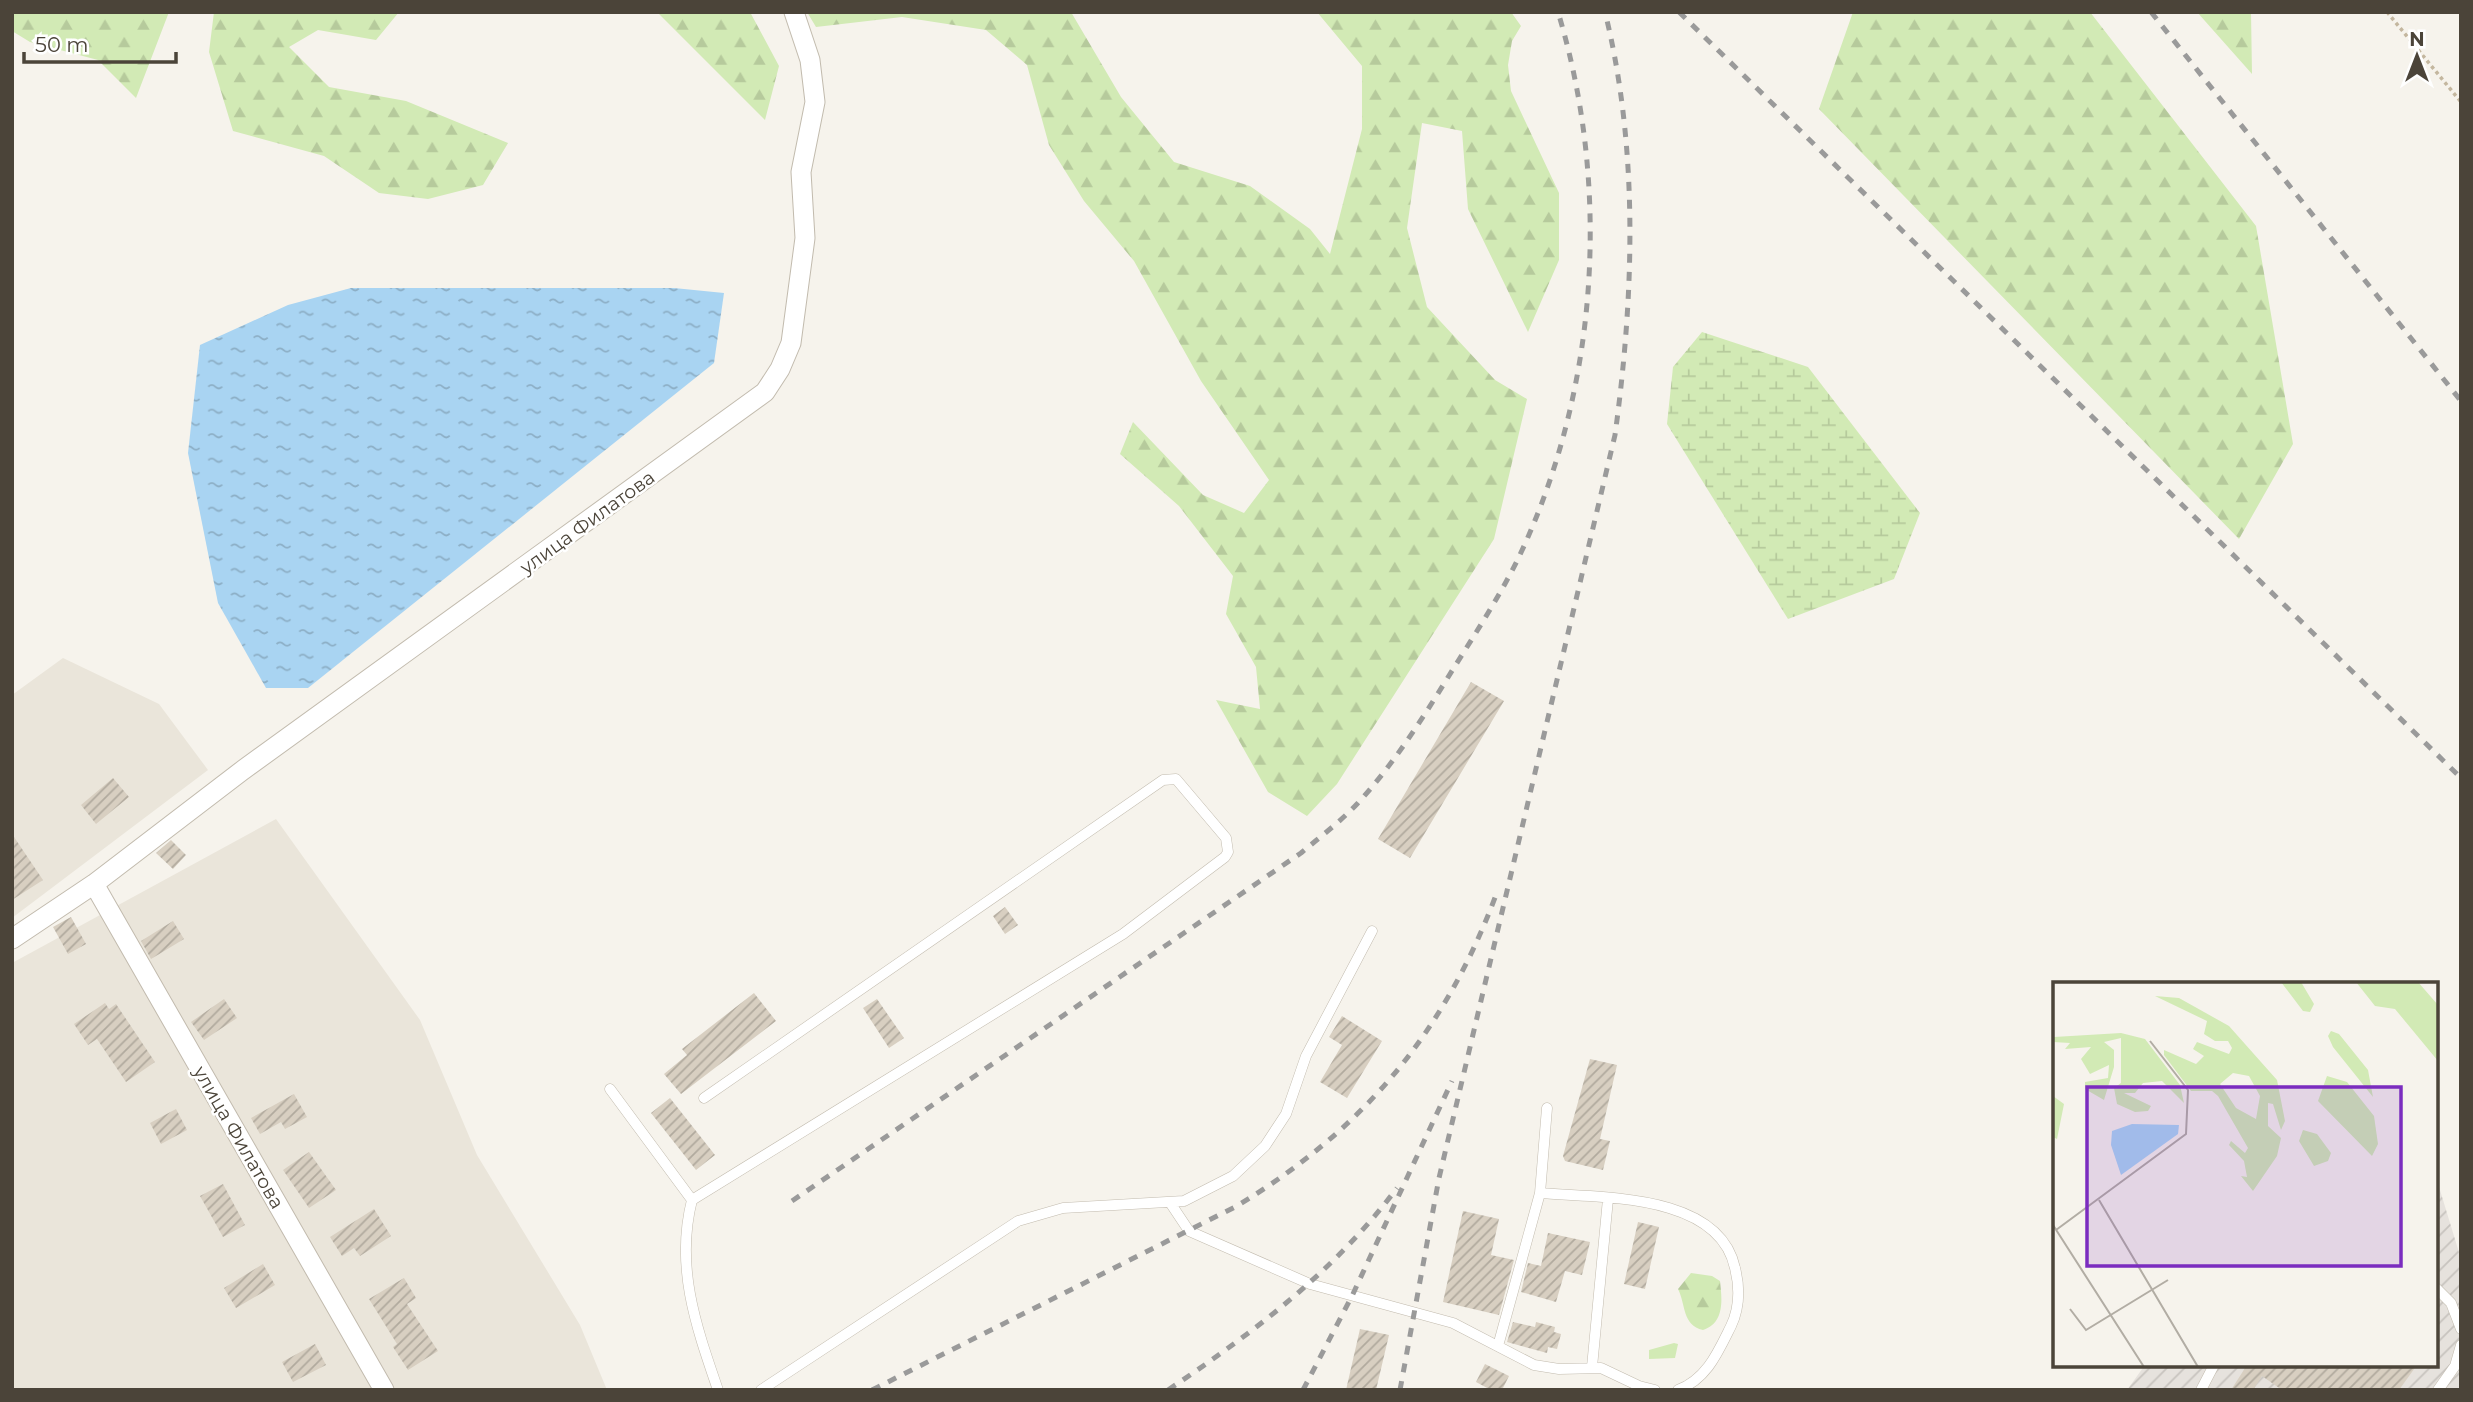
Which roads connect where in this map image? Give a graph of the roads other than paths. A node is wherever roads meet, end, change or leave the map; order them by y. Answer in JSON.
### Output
{"nodes":[{"id":1,"x":794,"y":12,"type":"edge"},
{"id":2,"x":94,"y":884,"type":"junction"},
{"id":3,"x":1372,"y":932,"type":"dead end"},
{"id":4,"x":12,"y":939,"type":"edge"},
{"id":5,"x":610,"y":1089,"type":"dead end"},
{"id":6,"x":704,"y":1098,"type":"dead end"},
{"id":7,"x":1547,"y":1108,"type":"dead end"},
{"id":8,"x":1541,"y":1193,"type":"junction"},
{"id":9,"x":1608,"y":1199,"type":"junction"},
{"id":10,"x":692,"y":1200,"type":"junction"},
{"id":11,"x":1171,"y":1204,"type":"junction"},
{"id":12,"x":2438,"y":1290,"type":"edge"},
{"id":13,"x":2461,"y":1329,"type":"edge"},
{"id":14,"x":2461,"y":1345,"type":"edge"},
{"id":15,"x":1499,"y":1346,"type":"junction"},
{"id":16,"x":1592,"y":1367,"type":"junction"},
{"id":17,"x":2213,"y":1367,"type":"edge"},
{"id":18,"x":384,"y":1390,"type":"edge"},
{"id":19,"x":718,"y":1390,"type":"edge"},
{"id":20,"x":761,"y":1390,"type":"edge"},
{"id":21,"x":1656,"y":1390,"type":"edge"},
{"id":22,"x":1678,"y":1390,"type":"edge"},
{"id":23,"x":2201,"y":1390,"type":"edge"},
{"id":24,"x":2438,"y":1390,"type":"edge"}],
"edges":[{"from":1,"to":2,"type":"street","name":"улица Филатова"},
{"from":2,"to":4,"type":"street","name":"улица Филатова"},
{"from":2,"to":18,"type":"street","name":"улица Филатова"},
{"from":3,"to":11,"type":"lane"},
{"from":5,"to":10,"type":"lane"},
{"from":6,"to":10,"type":"lane"},
{"from":7,"to":8,"type":"lane"},
{"from":8,"to":9,"type":"lane"},
{"from":8,"to":15,"type":"lane"},
{"from":9,"to":16,"type":"lane"},
{"from":9,"to":22,"type":"lane"},
{"from":10,"to":19,"type":"lane"},
{"from":11,"to":15,"type":"lane"},
{"from":11,"to":20,"type":"lane"},
{"from":12,"to":13,"type":"lane"},
{"from":14,"to":24,"type":"lane"},
{"from":15,"to":16,"type":"lane"},
{"from":16,"to":21,"type":"lane"},
{"from":17,"to":23,"type":"lane"}]}
